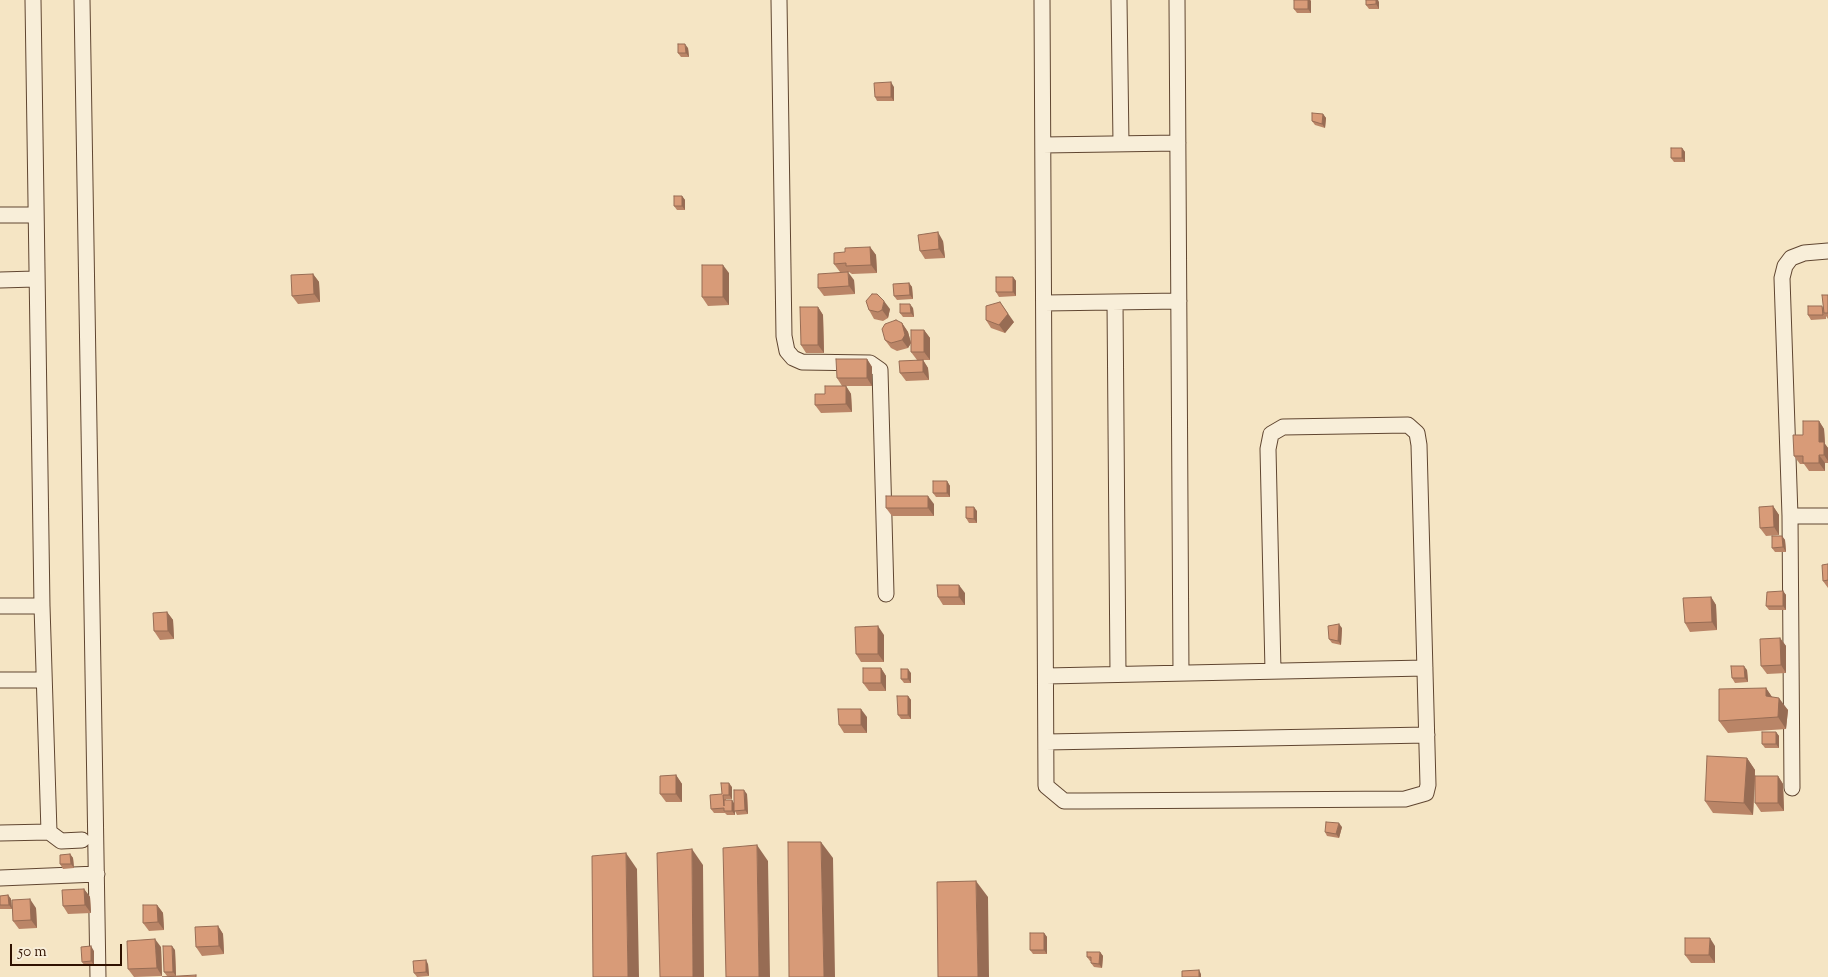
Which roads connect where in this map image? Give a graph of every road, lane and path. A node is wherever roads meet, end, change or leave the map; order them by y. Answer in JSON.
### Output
{"nodes":[{"id":1,"x":33,"y":0,"type":"edge"},
{"id":2,"x":82,"y":0,"type":"edge"},
{"id":3,"x":779,"y":0,"type":"edge"},
{"id":4,"x":1042,"y":0,"type":"edge"},
{"id":5,"x":1119,"y":0,"type":"edge"},
{"id":6,"x":1177,"y":0,"type":"edge"},
{"id":7,"x":1121,"y":143,"type":"junction"},
{"id":8,"x":1178,"y":143,"type":"junction"},
{"id":9,"x":1044,"y":145,"type":"junction"},
{"id":10,"x":0,"y":215,"type":"edge"},
{"id":11,"x":36,"y":215,"type":"junction"},
{"id":12,"x":1828,"y":251,"type":"edge"},
{"id":13,"x":0,"y":280,"type":"edge"},
{"id":14,"x":36,"y":280,"type":"junction"},
{"id":15,"x":1179,"y":301,"type":"junction"},
{"id":16,"x":1115,"y":302,"type":"junction"},
{"id":17,"x":1045,"y":303,"type":"junction"},
{"id":18,"x":1790,"y":516,"type":"junction"},
{"id":19,"x":1828,"y":516,"type":"edge"},
{"id":20,"x":886,"y":594,"type":"dead end"},
{"id":21,"x":0,"y":606,"type":"edge"},
{"id":22,"x":42,"y":606,"type":"junction"},
{"id":23,"x":1425,"y":668,"type":"junction"},
{"id":24,"x":1273,"y":671,"type":"junction"},
{"id":25,"x":1181,"y":673,"type":"junction"},
{"id":26,"x":1118,"y":674,"type":"junction"},
{"id":27,"x":1046,"y":676,"type":"junction"},
{"id":28,"x":0,"y":680,"type":"edge"},
{"id":29,"x":44,"y":680,"type":"junction"},
{"id":30,"x":1427,"y":735,"type":"junction"},
{"id":31,"x":1046,"y":742,"type":"junction"},
{"id":32,"x":1792,"y":788,"type":"dead end"},
{"id":33,"x":49,"y":832,"type":"junction"},
{"id":34,"x":0,"y":833,"type":"edge"},
{"id":35,"x":82,"y":840,"type":"dead end"},
{"id":36,"x":97,"y":874,"type":"junction"},
{"id":37,"x":0,"y":878,"type":"edge"},
{"id":38,"x":98,"y":977,"type":"edge"}],
"edges":[{"from":1,"to":11,"type":"street"},
{"from":2,"to":36,"type":"street"},
{"from":3,"to":20,"type":"street"},
{"from":4,"to":9,"type":"street"},
{"from":5,"to":7,"type":"street"},
{"from":6,"to":8,"type":"street"},
{"from":7,"to":8,"type":"street"},
{"from":7,"to":9,"type":"street"},
{"from":8,"to":15,"type":"street"},
{"from":9,"to":17,"type":"street"},
{"from":10,"to":11,"type":"street"},
{"from":11,"to":14,"type":"street"},
{"from":12,"to":18,"type":"street"},
{"from":13,"to":14,"type":"street"},
{"from":14,"to":22,"type":"street"},
{"from":15,"to":16,"type":"street"},
{"from":15,"to":25,"type":"street"},
{"from":16,"to":17,"type":"street"},
{"from":16,"to":26,"type":"street"},
{"from":17,"to":27,"type":"street"},
{"from":18,"to":19,"type":"street"},
{"from":18,"to":32,"type":"street"},
{"from":21,"to":22,"type":"street"},
{"from":22,"to":29,"type":"street"},
{"from":23,"to":24,"type":"street"},
{"from":23,"to":24,"type":"street"},
{"from":23,"to":30,"type":"street"},
{"from":24,"to":25,"type":"street"},
{"from":25,"to":26,"type":"street"},
{"from":26,"to":27,"type":"street"},
{"from":27,"to":31,"type":"street"},
{"from":28,"to":29,"type":"street"},
{"from":29,"to":33,"type":"street"},
{"from":30,"to":31,"type":"street"},
{"from":30,"to":31,"type":"street"},
{"from":33,"to":34,"type":"street"},
{"from":33,"to":35,"type":"street"},
{"from":36,"to":37,"type":"street"},
{"from":36,"to":38,"type":"street"}]}
